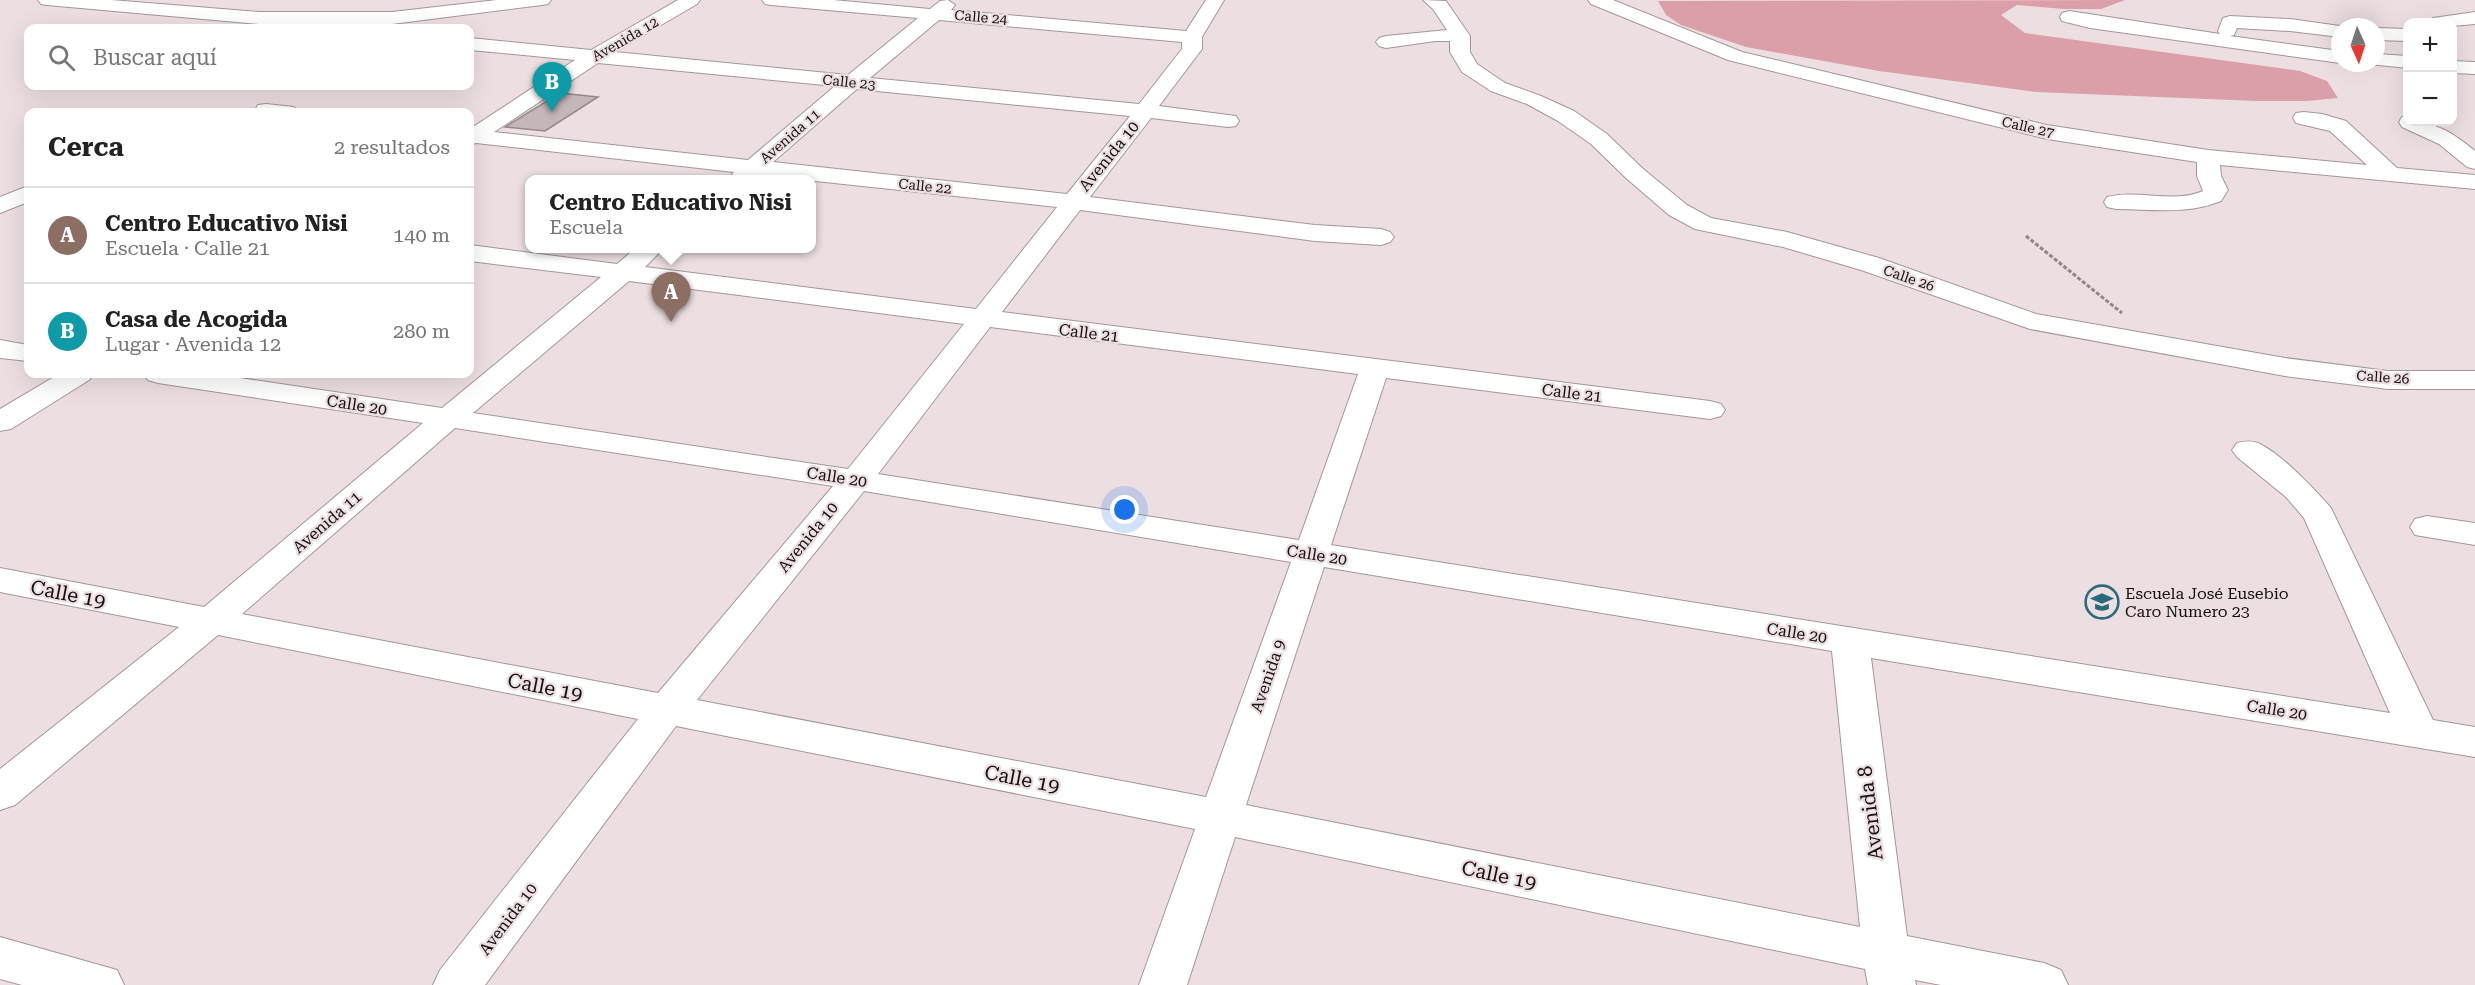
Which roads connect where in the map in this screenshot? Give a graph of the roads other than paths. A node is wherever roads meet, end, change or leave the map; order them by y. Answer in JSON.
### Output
{"nodes":[{"id":1,"x":47,"y":0,"type":"edge"},
{"id":2,"x":176,"y":0,"type":"edge"},
{"id":3,"x":542,"y":0,"type":"edge"},
{"id":4,"x":691,"y":0,"type":"edge"},
{"id":5,"x":771,"y":0,"type":"edge"},
{"id":6,"x":1215,"y":0,"type":"edge"},
{"id":7,"x":1432,"y":0,"type":"edge"},
{"id":8,"x":1597,"y":0,"type":"edge"},
{"id":9,"x":944,"y":7,"type":"edge"},
{"id":10,"x":155,"y":9,"type":"junction"},
{"id":11,"x":439,"y":13,"type":"junction"},
{"id":12,"x":2069,"y":17,"type":"dead end"},
{"id":13,"x":2475,"y":18,"type":"edge"},
{"id":14,"x":2457,"y":20,"type":"edge"},
{"id":15,"x":368,"y":24,"type":"edge"},
{"id":16,"x":2331,"y":30,"type":"edge"},
{"id":17,"x":2385,"y":34,"type":"edge"},
{"id":18,"x":2403,"y":35,"type":"edge"},
{"id":19,"x":1460,"y":36,"type":"junction"},
{"id":20,"x":1192,"y":37,"type":"junction"},
{"id":21,"x":2230,"y":41,"type":"junction"},
{"id":22,"x":1386,"y":42,"type":"dead end"},
{"id":23,"x":474,"y":44,"type":"edge"},
{"id":24,"x":2331,"y":56,"type":"edge"},
{"id":25,"x":593,"y":57,"type":"junction"},
{"id":26,"x":2385,"y":61,"type":"edge"},
{"id":27,"x":2403,"y":62,"type":"edge"},
{"id":28,"x":852,"y":82,"type":"junction"},
{"id":29,"x":1145,"y":111,"type":"junction"},
{"id":30,"x":2304,"y":118,"type":"dead end"},
{"id":31,"x":1228,"y":121,"type":"dead end"},
{"id":32,"x":2420,"y":126,"type":"edge"},
{"id":33,"x":474,"y":134,"type":"edge"},
{"id":34,"x":474,"y":138,"type":"edge"},
{"id":35,"x":2208,"y":157,"type":"junction"},
{"id":36,"x":2475,"y":162,"type":"edge"},
{"id":37,"x":746,"y":174,"type":"edge"},
{"id":38,"x":2390,"y":174,"type":"junction"},
{"id":39,"x":816,"y":180,"type":"edge"},
{"id":40,"x":2475,"y":182,"type":"edge"},
{"id":41,"x":1073,"y":202,"type":"junction"},
{"id":42,"x":2116,"y":202,"type":"dead end"},
{"id":43,"x":1381,"y":237,"type":"dead end"},
{"id":44,"x":647,"y":253,"type":"edge"},
{"id":45,"x":474,"y":254,"type":"edge"},
{"id":46,"x":622,"y":272,"type":"junction"},
{"id":47,"x":981,"y":320,"type":"junction"},
{"id":48,"x":0,"y":349,"type":"edge"},
{"id":49,"x":24,"y":352,"type":"edge"},
{"id":50,"x":1375,"y":368,"type":"junction"},
{"id":51,"x":72,"y":378,"type":"edge"},
{"id":52,"x":184,"y":378,"type":"edge"},
{"id":53,"x":2475,"y":380,"type":"edge"},
{"id":54,"x":1710,"y":411,"type":"dead end"},
{"id":55,"x":447,"y":419,"type":"junction"},
{"id":56,"x":0,"y":422,"type":"edge"},
{"id":57,"x":2248,"y":450,"type":"dead end"},
{"id":58,"x":856,"y":480,"type":"junction"},
{"id":59,"x":2427,"y":527,"type":"dead end"},
{"id":60,"x":2475,"y":534,"type":"edge"},
{"id":61,"x":1309,"y":553,"type":"junction"},
{"id":62,"x":0,"y":580,"type":"edge"},
{"id":63,"x":210,"y":622,"type":"junction"},
{"id":64,"x":1850,"y":641,"type":"junction"},
{"id":65,"x":666,"y":711,"type":"junction"},
{"id":66,"x":2419,"y":733,"type":"junction"},
{"id":67,"x":2475,"y":742,"type":"edge"},
{"id":68,"x":0,"y":793,"type":"edge"},
{"id":69,"x":1220,"y":817,"type":"junction"},
{"id":70,"x":0,"y":958,"type":"edge"},
{"id":71,"x":1889,"y":970,"type":"edge"},
{"id":72,"x":100,"y":985,"type":"edge"},
{"id":73,"x":457,"y":985,"type":"edge"},
{"id":74,"x":1163,"y":985,"type":"edge"},
{"id":75,"x":2044,"y":985,"type":"edge"}],
"edges":[{"from":1,"to":10,"type":"street"},
{"from":2,"to":10,"type":"street"},
{"from":3,"to":11,"type":"street"},
{"from":4,"to":25,"type":"street","name":"Avenida 12"},
{"from":5,"to":9,"type":"street","name":"Calle 24"},
{"from":6,"to":20,"type":"street","name":"Avenida 10"},
{"from":7,"to":19,"type":"street","name":"Calle 26"},
{"from":8,"to":35,"type":"street","name":"Calle 27"},
{"from":9,"to":20,"type":"street","name":"Calle 24"},
{"from":9,"to":28,"type":"street","name":"Avenida 11"},
{"from":10,"to":11,"type":"street"},
{"from":11,"to":15,"type":"lane"},
{"from":12,"to":21,"type":"street"},
{"from":13,"to":14,"type":"street"},
{"from":16,"to":21,"type":"street"},
{"from":17,"to":18,"type":"street"},
{"from":19,"to":22,"type":"street"},
{"from":19,"to":53,"type":"street","name":"Calle 26"},
{"from":20,"to":29,"type":"street","name":"Avenida 10"},
{"from":21,"to":24,"type":"street"},
{"from":23,"to":25,"type":"street","name":"Calle 23"},
{"from":25,"to":28,"type":"street","name":"Calle 23"},
{"from":25,"to":33,"type":"street","name":"Avenida 12"},
{"from":26,"to":27,"type":"street"},
{"from":28,"to":29,"type":"street","name":"Calle 23"},
{"from":28,"to":37,"type":"street","name":"Avenida 11"},
{"from":29,"to":31,"type":"street","name":"Calle 23"},
{"from":29,"to":41,"type":"street","name":"Avenida 10"},
{"from":30,"to":38,"type":"street"},
{"from":32,"to":36,"type":"street"},
{"from":34,"to":37,"type":"street","name":"Calle 22"},
{"from":35,"to":38,"type":"street","name":"Calle 27"},
{"from":35,"to":42,"type":"street"},
{"from":38,"to":40,"type":"street","name":"Calle 27"},
{"from":39,"to":41,"type":"street","name":"Calle 22"},
{"from":41,"to":43,"type":"street","name":"Calle 22"},
{"from":41,"to":47,"type":"street","name":"Avenida 10"},
{"from":44,"to":46,"type":"street","name":"Avenida 11"},
{"from":45,"to":46,"type":"street","name":"Calle 21"},
{"from":46,"to":47,"type":"street","name":"Calle 21"},
{"from":46,"to":55,"type":"street","name":"Avenida 11"},
{"from":47,"to":50,"type":"street","name":"Calle 21"},
{"from":47,"to":58,"type":"street","name":"Avenida 10"},
{"from":48,"to":49,"type":"street"},
{"from":50,"to":54,"type":"street","name":"Calle 21"},
{"from":50,"to":61,"type":"street","name":"Avenida 9"},
{"from":51,"to":56,"type":"street"},
{"from":52,"to":55,"type":"street","name":"Calle 20"},
{"from":55,"to":58,"type":"street","name":"Calle 20"},
{"from":55,"to":63,"type":"street","name":"Avenida 11"},
{"from":57,"to":66,"type":"street"},
{"from":58,"to":61,"type":"street","name":"Calle 20"},
{"from":58,"to":65,"type":"street","name":"Avenida 10"},
{"from":59,"to":60,"type":"street"},
{"from":61,"to":64,"type":"street","name":"Calle 20"},
{"from":61,"to":69,"type":"street","name":"Avenida 9"},
{"from":62,"to":63,"type":"street","name":"Calle 19"},
{"from":63,"to":65,"type":"street","name":"Calle 19"},
{"from":63,"to":68,"type":"street","name":"Avenida 11"},
{"from":64,"to":66,"type":"street","name":"Calle 20"},
{"from":64,"to":71,"type":"street","name":"Avenida 8"},
{"from":65,"to":69,"type":"street","name":"Calle 19"},
{"from":65,"to":73,"type":"street","name":"Avenida 10"},
{"from":66,"to":67,"type":"street","name":"Calle 20"},
{"from":69,"to":71,"type":"street","name":"Calle 19"},
{"from":69,"to":74,"type":"street","name":"Avenida 9"},
{"from":70,"to":72,"type":"street"},
{"from":71,"to":75,"type":"street","name":"Calle 19"}]}
